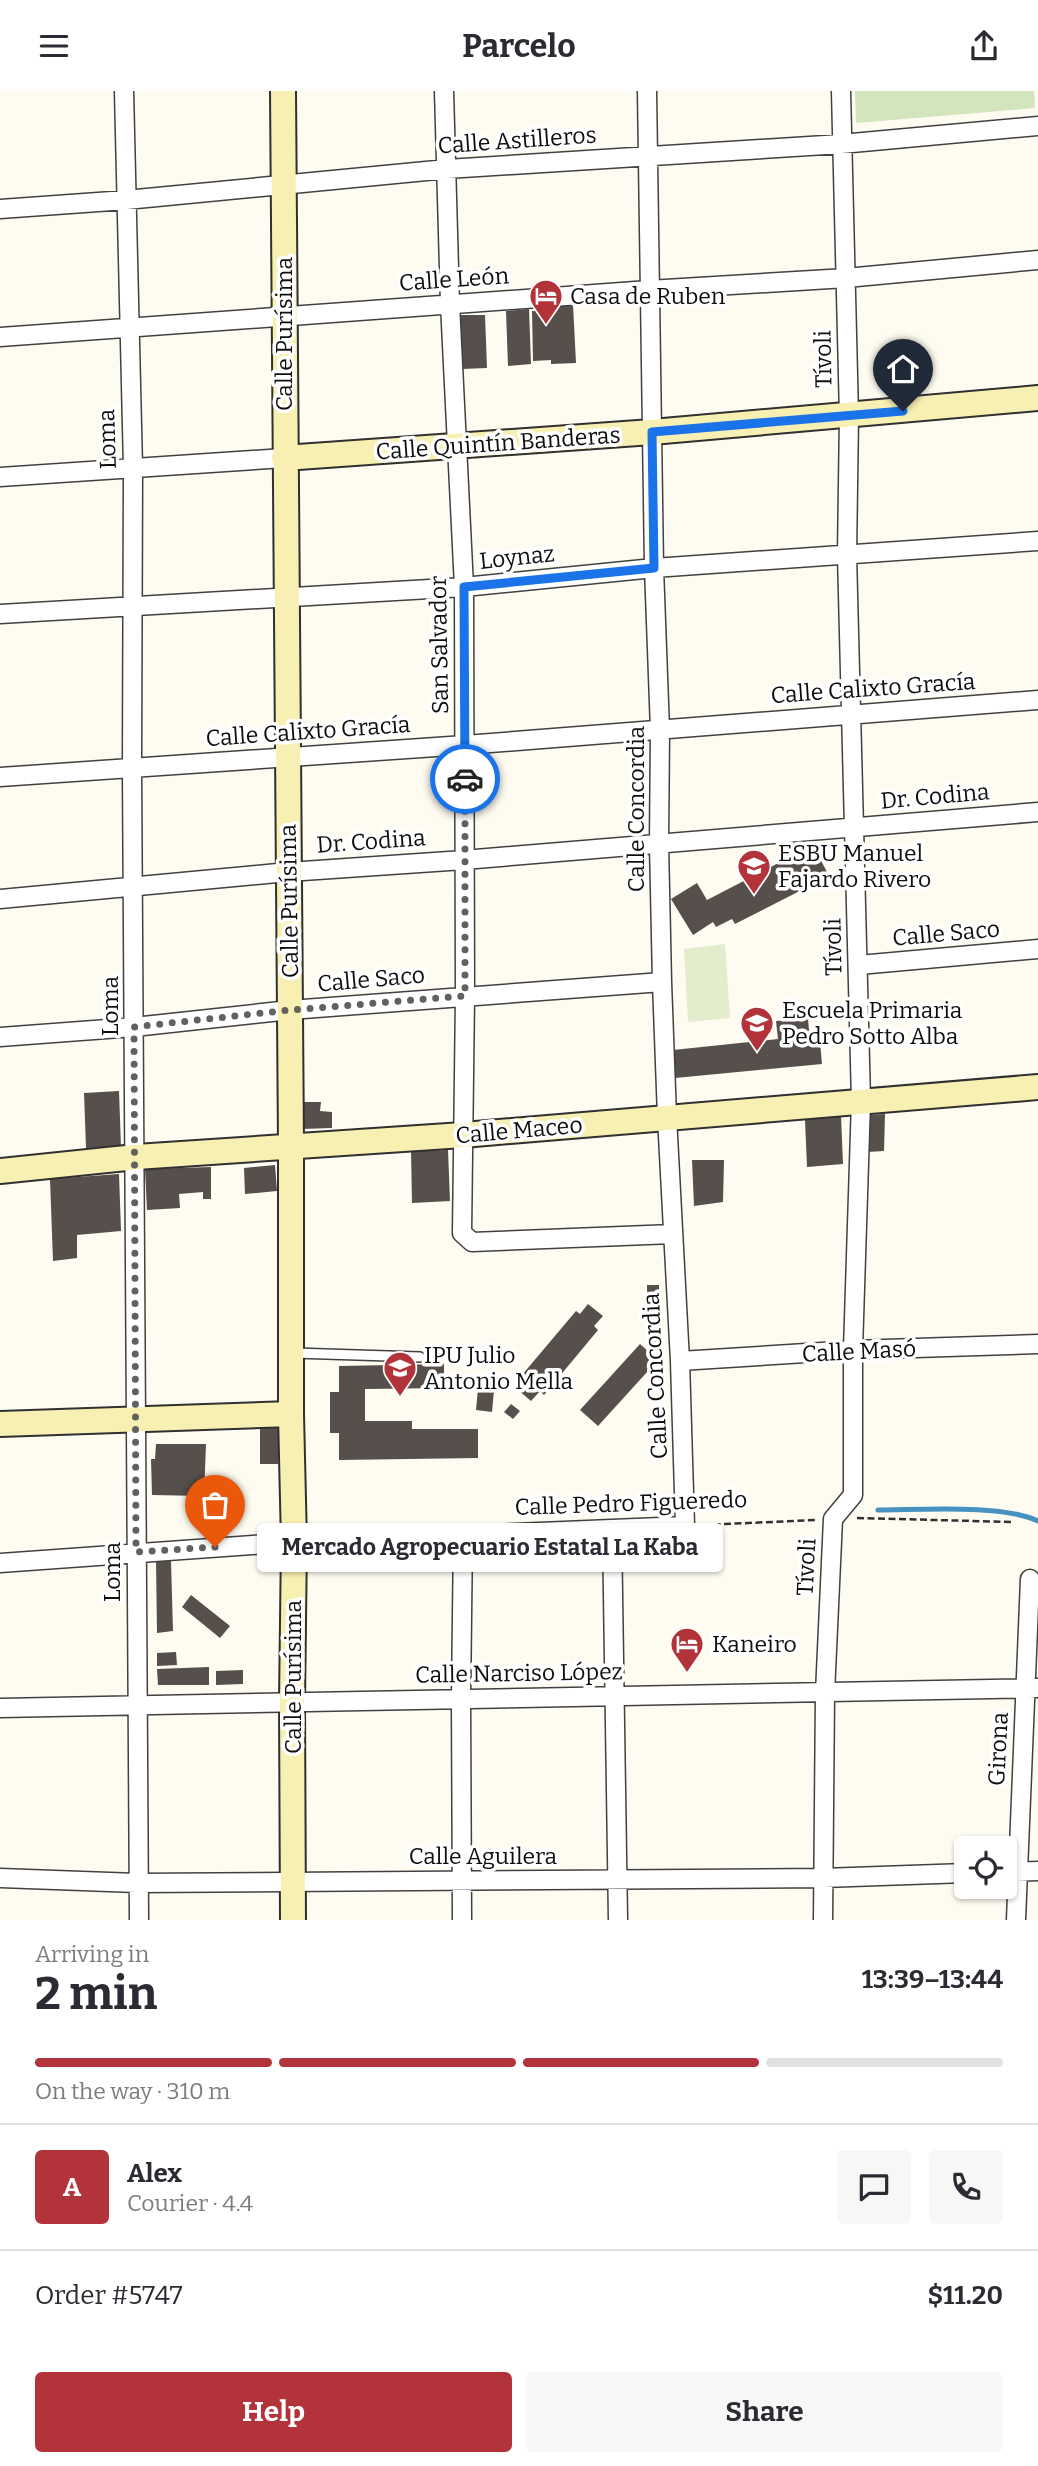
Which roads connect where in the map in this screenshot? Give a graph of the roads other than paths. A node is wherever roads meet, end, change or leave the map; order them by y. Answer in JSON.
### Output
{"nodes":[{"id":1,"x":124,"y":91,"type":"edge"},
{"id":2,"x":283,"y":91,"type":"edge"},
{"id":3,"x":444,"y":91,"type":"edge"},
{"id":4,"x":647,"y":91,"type":"edge"},
{"id":5,"x":841,"y":91,"type":"edge"},
{"id":6,"x":1038,"y":126,"type":"edge"},
{"id":7,"x":841,"y":144,"type":"junction"},
{"id":8,"x":647,"y":156,"type":"junction"},
{"id":9,"x":447,"y":169,"type":"junction"},
{"id":10,"x":283,"y":183,"type":"junction"},
{"id":11,"x":126,"y":200,"type":"junction"},
{"id":12,"x":0,"y":209,"type":"edge"},
{"id":13,"x":1038,"y":260,"type":"edge"},
{"id":14,"x":846,"y":278,"type":"junction"},
{"id":15,"x":649,"y":290,"type":"junction"},
{"id":16,"x":450,"y":304,"type":"junction"},
{"id":17,"x":285,"y":317,"type":"junction"},
{"id":18,"x":129,"y":328,"type":"junction"},
{"id":19,"x":0,"y":337,"type":"edge"},
{"id":20,"x":1038,"y":398,"type":"edge"},
{"id":21,"x":849,"y":416,"type":"junction"},
{"id":22,"x":652,"y":432,"type":"junction"},
{"id":23,"x":457,"y":445,"type":"junction"},
{"id":24,"x":284,"y":458,"type":"junction"},
{"id":25,"x":133,"y":468,"type":"junction"},
{"id":26,"x":0,"y":477,"type":"edge"},
{"id":27,"x":1038,"y":541,"type":"edge"},
{"id":28,"x":847,"y":555,"type":"junction"},
{"id":29,"x":654,"y":568,"type":"junction"},
{"id":30,"x":464,"y":587,"type":"junction"},
{"id":31,"x":287,"y":597,"type":"junction"},
{"id":32,"x":133,"y":607,"type":"junction"},
{"id":33,"x":0,"y":614,"type":"edge"},
{"id":34,"x":1038,"y":700,"type":"edge"},
{"id":35,"x":851,"y":715,"type":"junction"},
{"id":36,"x":660,"y":730,"type":"junction"},
{"id":37,"x":465,"y":745,"type":"junction"},
{"id":38,"x":288,"y":758,"type":"junction"},
{"id":39,"x":132,"y":768,"type":"junction"},
{"id":40,"x":0,"y":778,"type":"edge"},
{"id":41,"x":1038,"y":812,"type":"edge"},
{"id":42,"x":855,"y":827,"type":"junction"},
{"id":43,"x":659,"y":844,"type":"junction"},
{"id":44,"x":464,"y":860,"type":"junction"},
{"id":45,"x":288,"y":872,"type":"junction"},
{"id":46,"x":134,"y":887,"type":"junction"},
{"id":47,"x":0,"y":899,"type":"edge"},
{"id":48,"x":1038,"y":949,"type":"edge"},
{"id":49,"x":859,"y":965,"type":"junction"},
{"id":50,"x":662,"y":982,"type":"junction"},
{"id":51,"x":465,"y":996,"type":"junction"},
{"id":52,"x":290,"y":1010,"type":"junction"},
{"id":53,"x":134,"y":1027,"type":"junction"},
{"id":54,"x":0,"y":1037,"type":"edge"},
{"id":55,"x":1038,"y":1087,"type":"edge"},
{"id":56,"x":860,"y":1101,"type":"junction"},
{"id":57,"x":667,"y":1117,"type":"junction"},
{"id":58,"x":463,"y":1135,"type":"junction"},
{"id":59,"x":291,"y":1146,"type":"junction"},
{"id":60,"x":136,"y":1157,"type":"junction"},
{"id":61,"x":0,"y":1171,"type":"edge"},
{"id":62,"x":673,"y":1234,"type":"junction"},
{"id":63,"x":1038,"y":1344,"type":"edge"},
{"id":64,"x":853,"y":1350,"type":"junction"},
{"id":65,"x":292,"y":1353,"type":"junction"},
{"id":66,"x":420,"y":1357,"type":"dead end"},
{"id":67,"x":680,"y":1361,"type":"junction"},
{"id":68,"x":291,"y":1414,"type":"junction"},
{"id":69,"x":137,"y":1420,"type":"junction"},
{"id":70,"x":0,"y":1424,"type":"edge"},
{"id":71,"x":685,"y":1526,"type":"joint"},
{"id":72,"x":612,"y":1529,"type":"junction"},
{"id":73,"x":463,"y":1534,"type":"junction"},
{"id":74,"x":294,"y":1542,"type":"junction"},
{"id":75,"x":136,"y":1552,"type":"junction"},
{"id":76,"x":0,"y":1563,"type":"edge"},
{"id":77,"x":1030,"y":1579,"type":"dead end"},
{"id":78,"x":1032,"y":1688,"type":"edge"},
{"id":79,"x":825,"y":1693,"type":"junction"},
{"id":80,"x":616,"y":1696,"type":"junction"},
{"id":81,"x":461,"y":1699,"type":"junction"},
{"id":82,"x":292,"y":1701,"type":"junction"},
{"id":83,"x":136,"y":1706,"type":"junction"},
{"id":84,"x":0,"y":1708,"type":"edge"},
{"id":85,"x":1015,"y":1836,"type":"edge"},
{"id":86,"x":1017,"y":1871,"type":"edge"},
{"id":87,"x":1038,"y":1871,"type":"edge"},
{"id":88,"x":954,"y":1873,"type":"edge"},
{"id":89,"x":0,"y":1878,"type":"edge"},
{"id":90,"x":823,"y":1878,"type":"junction"},
{"id":91,"x":618,"y":1879,"type":"junction"},
{"id":92,"x":294,"y":1880,"type":"junction"},
{"id":93,"x":462,"y":1881,"type":"junction"},
{"id":94,"x":137,"y":1883,"type":"junction"},
{"id":95,"x":1014,"y":1899,"type":"edge"},
{"id":96,"x":139,"y":1920,"type":"edge"},
{"id":97,"x":293,"y":1920,"type":"edge"},
{"id":98,"x":462,"y":1920,"type":"edge"},
{"id":99,"x":618,"y":1920,"type":"edge"},
{"id":100,"x":823,"y":1920,"type":"edge"},
{"id":101,"x":1016,"y":1920,"type":"edge"}],
"edges":[{"from":1,"to":11,"type":"street","name":"Loma"},
{"from":2,"to":10,"type":"street","name":"Calle Purísima"},
{"from":3,"to":9,"type":"street","name":"San Salvador"},
{"from":4,"to":8,"type":"street","name":"Calle Concordia"},
{"from":5,"to":7,"type":"street","name":"Tívoli"},
{"from":6,"to":7,"type":"street","name":"Calle Astilleros"},
{"from":7,"to":8,"type":"street","name":"Calle Astilleros"},
{"from":7,"to":14,"type":"street","name":"Tívoli"},
{"from":8,"to":9,"type":"street","name":"Calle Astilleros"},
{"from":8,"to":15,"type":"street","name":"Calle Concordia"},
{"from":9,"to":10,"type":"street","name":"Calle Astilleros"},
{"from":9,"to":16,"type":"street","name":"San Salvador"},
{"from":10,"to":11,"type":"street","name":"Calle Astilleros"},
{"from":10,"to":17,"type":"street","name":"Calle Purísima"},
{"from":11,"to":12,"type":"street","name":"Calle Astilleros"},
{"from":11,"to":18,"type":"street","name":"Loma"},
{"from":13,"to":14,"type":"street","name":"Calle León"},
{"from":14,"to":15,"type":"street","name":"Calle León"},
{"from":14,"to":21,"type":"street","name":"Tívoli"},
{"from":15,"to":16,"type":"street","name":"Calle León"},
{"from":15,"to":22,"type":"street","name":"Calle Concordia"},
{"from":16,"to":17,"type":"street","name":"Calle León"},
{"from":16,"to":23,"type":"street","name":"San Salvador"},
{"from":17,"to":18,"type":"street","name":"Calle León"},
{"from":17,"to":24,"type":"street","name":"Calle Purísima"},
{"from":18,"to":19,"type":"street","name":"Calle León"},
{"from":18,"to":25,"type":"street","name":"Loma"},
{"from":20,"to":21,"type":"street","name":"Calle Quintín Banderas"},
{"from":21,"to":22,"type":"street","name":"Calle Quintín Banderas"},
{"from":21,"to":28,"type":"street","name":"Tívoli"},
{"from":22,"to":23,"type":"street","name":"Calle Quintín Banderas"},
{"from":22,"to":29,"type":"street","name":"Calle Concordia"},
{"from":23,"to":24,"type":"street","name":"Calle Quintín Banderas"},
{"from":23,"to":30,"type":"street","name":"San Salvador"},
{"from":24,"to":25,"type":"street","name":"Calle Quintín Banderas"},
{"from":24,"to":31,"type":"street","name":"Calle Purísima"},
{"from":25,"to":26,"type":"street","name":"Calle Quintín Banderas"},
{"from":25,"to":32,"type":"street","name":"Loma"},
{"from":27,"to":28,"type":"street","name":"Loynaz"},
{"from":28,"to":29,"type":"street","name":"Loynaz"},
{"from":28,"to":35,"type":"street","name":"Tívoli"},
{"from":29,"to":30,"type":"street","name":"Loynaz"},
{"from":29,"to":36,"type":"street","name":"Calle Concordia"},
{"from":30,"to":31,"type":"street","name":"Loynaz"},
{"from":30,"to":37,"type":"street","name":"San Salvador"},
{"from":31,"to":32,"type":"street","name":"Loynaz"},
{"from":31,"to":38,"type":"street","name":"Calle Purísima"},
{"from":32,"to":33,"type":"street","name":"Loynaz"},
{"from":32,"to":39,"type":"street","name":"Loma"},
{"from":34,"to":35,"type":"street","name":"Calle Calixto Gracía"},
{"from":35,"to":36,"type":"street","name":"Calle Calixto Gracía"},
{"from":35,"to":42,"type":"street","name":"Tívoli"},
{"from":36,"to":37,"type":"street","name":"Calle Calixto Gracía"},
{"from":36,"to":43,"type":"street","name":"Calle Concordia"},
{"from":37,"to":38,"type":"street","name":"Calle Calixto Gracía"},
{"from":37,"to":44,"type":"street","name":"San Salvador"},
{"from":38,"to":39,"type":"street","name":"Calle Calixto Gracía"},
{"from":38,"to":45,"type":"street","name":"Calle Purísima"},
{"from":39,"to":40,"type":"street","name":"Calle Calixto Gracía"},
{"from":39,"to":46,"type":"street","name":"Loma"},
{"from":41,"to":42,"type":"street","name":"Dr. Codina"},
{"from":42,"to":43,"type":"street","name":"Dr. Codina"},
{"from":42,"to":49,"type":"street","name":"Tívoli"},
{"from":43,"to":44,"type":"street","name":"Dr. Codina"},
{"from":43,"to":50,"type":"street","name":"Calle Concordia"},
{"from":44,"to":45,"type":"street","name":"Dr. Codina"},
{"from":44,"to":51,"type":"street","name":"San Salvador"},
{"from":45,"to":46,"type":"street","name":"Dr. Codina"},
{"from":45,"to":52,"type":"street","name":"Calle Purísima"},
{"from":46,"to":47,"type":"street","name":"Dr. Codina"},
{"from":46,"to":53,"type":"street","name":"Loma"},
{"from":48,"to":49,"type":"street","name":"Calle Saco"},
{"from":49,"to":56,"type":"street","name":"Tívoli"},
{"from":50,"to":51,"type":"street","name":"Calle Saco"},
{"from":50,"to":57,"type":"street","name":"Calle Concordia"},
{"from":51,"to":52,"type":"street","name":"Calle Saco"},
{"from":51,"to":58,"type":"street","name":"San Salvador"},
{"from":52,"to":53,"type":"street","name":"Calle Saco"},
{"from":52,"to":59,"type":"street","name":"Calle Purísima"},
{"from":53,"to":54,"type":"street","name":"Calle Saco"},
{"from":53,"to":60,"type":"street","name":"Loma"},
{"from":55,"to":56,"type":"street","name":"Calle Maceo"},
{"from":56,"to":57,"type":"street","name":"Calle Maceo"},
{"from":56,"to":64,"type":"street","name":"Tívoli"},
{"from":57,"to":58,"type":"street","name":"Calle Maceo"},
{"from":57,"to":62,"type":"street","name":"Calle Concordia"},
{"from":58,"to":59,"type":"street","name":"Calle Maceo"},
{"from":58,"to":62,"type":"street","name":"San Salvador"},
{"from":59,"to":60,"type":"street","name":"Calle Maceo"},
{"from":59,"to":65,"type":"street","name":"Calle Purísima"},
{"from":60,"to":61,"type":"street","name":"Calle Maceo"},
{"from":60,"to":69,"type":"street","name":"Loma"},
{"from":62,"to":67,"type":"street","name":"Calle Concordia"},
{"from":63,"to":64,"type":"street","name":"Calle Masó"},
{"from":64,"to":67,"type":"street","name":"Calle Masó"},
{"from":64,"to":79,"type":"street","name":"Tívoli"},
{"from":65,"to":66,"type":"lane"},
{"from":65,"to":68,"type":"street","name":"Calle Purísima"},
{"from":67,"to":71,"type":"street","name":"Calle Concordia"},
{"from":68,"to":69,"type":"street"},
{"from":68,"to":74,"type":"street","name":"Calle Purísima"},
{"from":69,"to":70,"type":"street"},
{"from":69,"to":75,"type":"street","name":"Loma"},
{"from":71,"to":72,"type":"street","name":"Calle Pedro Figueredo"},
{"from":72,"to":73,"type":"street","name":"Calle Pedro Figueredo"},
{"from":72,"to":80,"type":"street"},
{"from":73,"to":74,"type":"street","name":"Calle Pedro Figueredo"},
{"from":73,"to":81,"type":"street"},
{"from":74,"to":75,"type":"street","name":"Calle Pedro Figueredo"},
{"from":74,"to":82,"type":"street","name":"Calle Purísima"},
{"from":75,"to":76,"type":"street","name":"Calle Pedro Figueredo"},
{"from":75,"to":83,"type":"street","name":"Loma"},
{"from":77,"to":78,"type":"street","name":"Girona"},
{"from":78,"to":79,"type":"street","name":"Calle Narciso López"},
{"from":78,"to":85,"type":"street","name":"Girona"},
{"from":79,"to":80,"type":"street","name":"Calle Narciso López"},
{"from":79,"to":90,"type":"street","name":"Tívoli"},
{"from":80,"to":81,"type":"street","name":"Calle Narciso López"},
{"from":80,"to":91,"type":"street"},
{"from":81,"to":82,"type":"street","name":"Calle Narciso López"},
{"from":81,"to":93,"type":"street"},
{"from":82,"to":83,"type":"street","name":"Calle Narciso López"},
{"from":82,"to":92,"type":"street","name":"Calle Purísima"},
{"from":83,"to":84,"type":"street","name":"Calle Narciso López"},
{"from":83,"to":94,"type":"street","name":"Loma"},
{"from":86,"to":87,"type":"street"},
{"from":88,"to":90,"type":"street","name":"Calle Aguilera"},
{"from":89,"to":94,"type":"street","name":"Calle Aguilera"},
{"from":90,"to":91,"type":"street","name":"Calle Aguilera"},
{"from":90,"to":100,"type":"street","name":"Tívoli"},
{"from":91,"to":93,"type":"street","name":"Calle Aguilera"},
{"from":91,"to":99,"type":"street"},
{"from":92,"to":93,"type":"street","name":"Calle Aguilera"},
{"from":92,"to":94,"type":"street","name":"Calle Aguilera"},
{"from":92,"to":97,"type":"street","name":"Calle Purísima"},
{"from":93,"to":98,"type":"street"},
{"from":94,"to":96,"type":"street","name":"Loma"},
{"from":95,"to":101,"type":"street","name":"Girona"}]}
